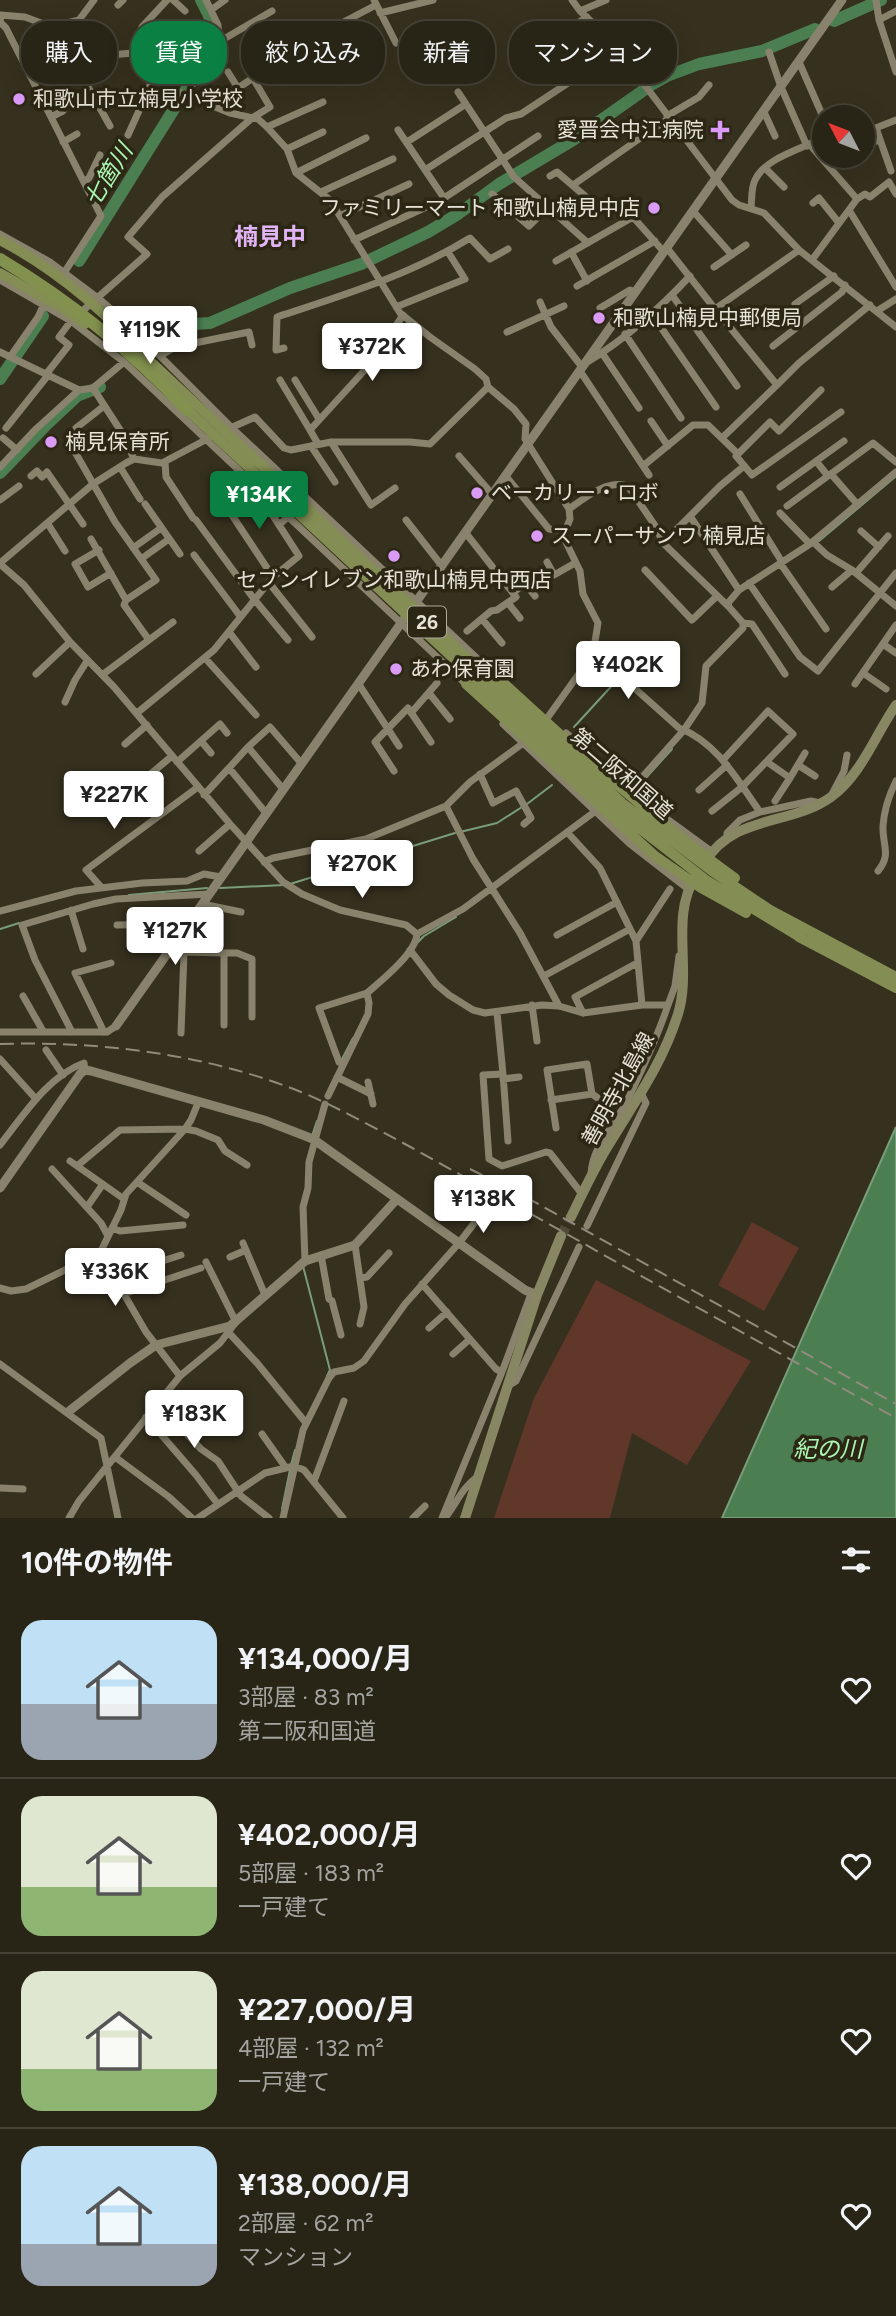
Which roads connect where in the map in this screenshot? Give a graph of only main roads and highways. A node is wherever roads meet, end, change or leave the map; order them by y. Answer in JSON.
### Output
{"nodes":[{"id":1,"x":0,"y":240,"type":"edge"},
{"id":2,"x":0,"y":252,"type":"edge"},
{"id":3,"x":0,"y":260,"type":"edge"},
{"id":4,"x":0,"y":273,"type":"edge"},
{"id":5,"x":155,"y":359,"type":"junction"},
{"id":6,"x":187,"y":410,"type":"junction"},
{"id":7,"x":493,"y":673,"type":"road end"},
{"id":8,"x":466,"y":684,"type":"road end"},
{"id":9,"x":896,"y":705,"type":"edge"},
{"id":10,"x":709,"y":876,"type":"junction"},
{"id":11,"x":740,"y":896,"type":"junction"},
{"id":12,"x":896,"y":977,"type":"edge"},
{"id":13,"x":896,"y":988,"type":"edge"},
{"id":14,"x":571,"y":1217,"type":"tunnel mouth"},
{"id":15,"x":561,"y":1236,"type":"tunnel mouth"},
{"id":16,"x":465,"y":1518,"type":"edge"}],
"edges":[{"from":1,"to":5,"type":"highway","number":"26"},
{"from":2,"to":5,"type":"highway","number":"26"},
{"from":3,"to":6,"type":"highway","number":"26"},
{"from":4,"to":6,"type":"highway","number":"26"},
{"from":5,"to":10,"type":"highway","name":"第二阪和国道","number":"26"},
{"from":6,"to":10,"type":"highway","name":"第二阪和国道","number":"26"},
{"from":7,"to":10,"type":"highway","number":"26"},
{"from":8,"to":10,"type":"highway","number":"26"},
{"from":9,"to":14,"type":"main road","name":"善明寺北島線"},
{"from":10,"to":11,"type":"highway","name":"第二阪和国道","number":"26"},
{"from":10,"to":11,"type":"highway","number":"26"},
{"from":11,"to":12,"type":"highway","name":"第二阪和国道","number":"26"},
{"from":11,"to":13,"type":"highway","number":"26"},
{"from":15,"to":16,"type":"main road"}]}
